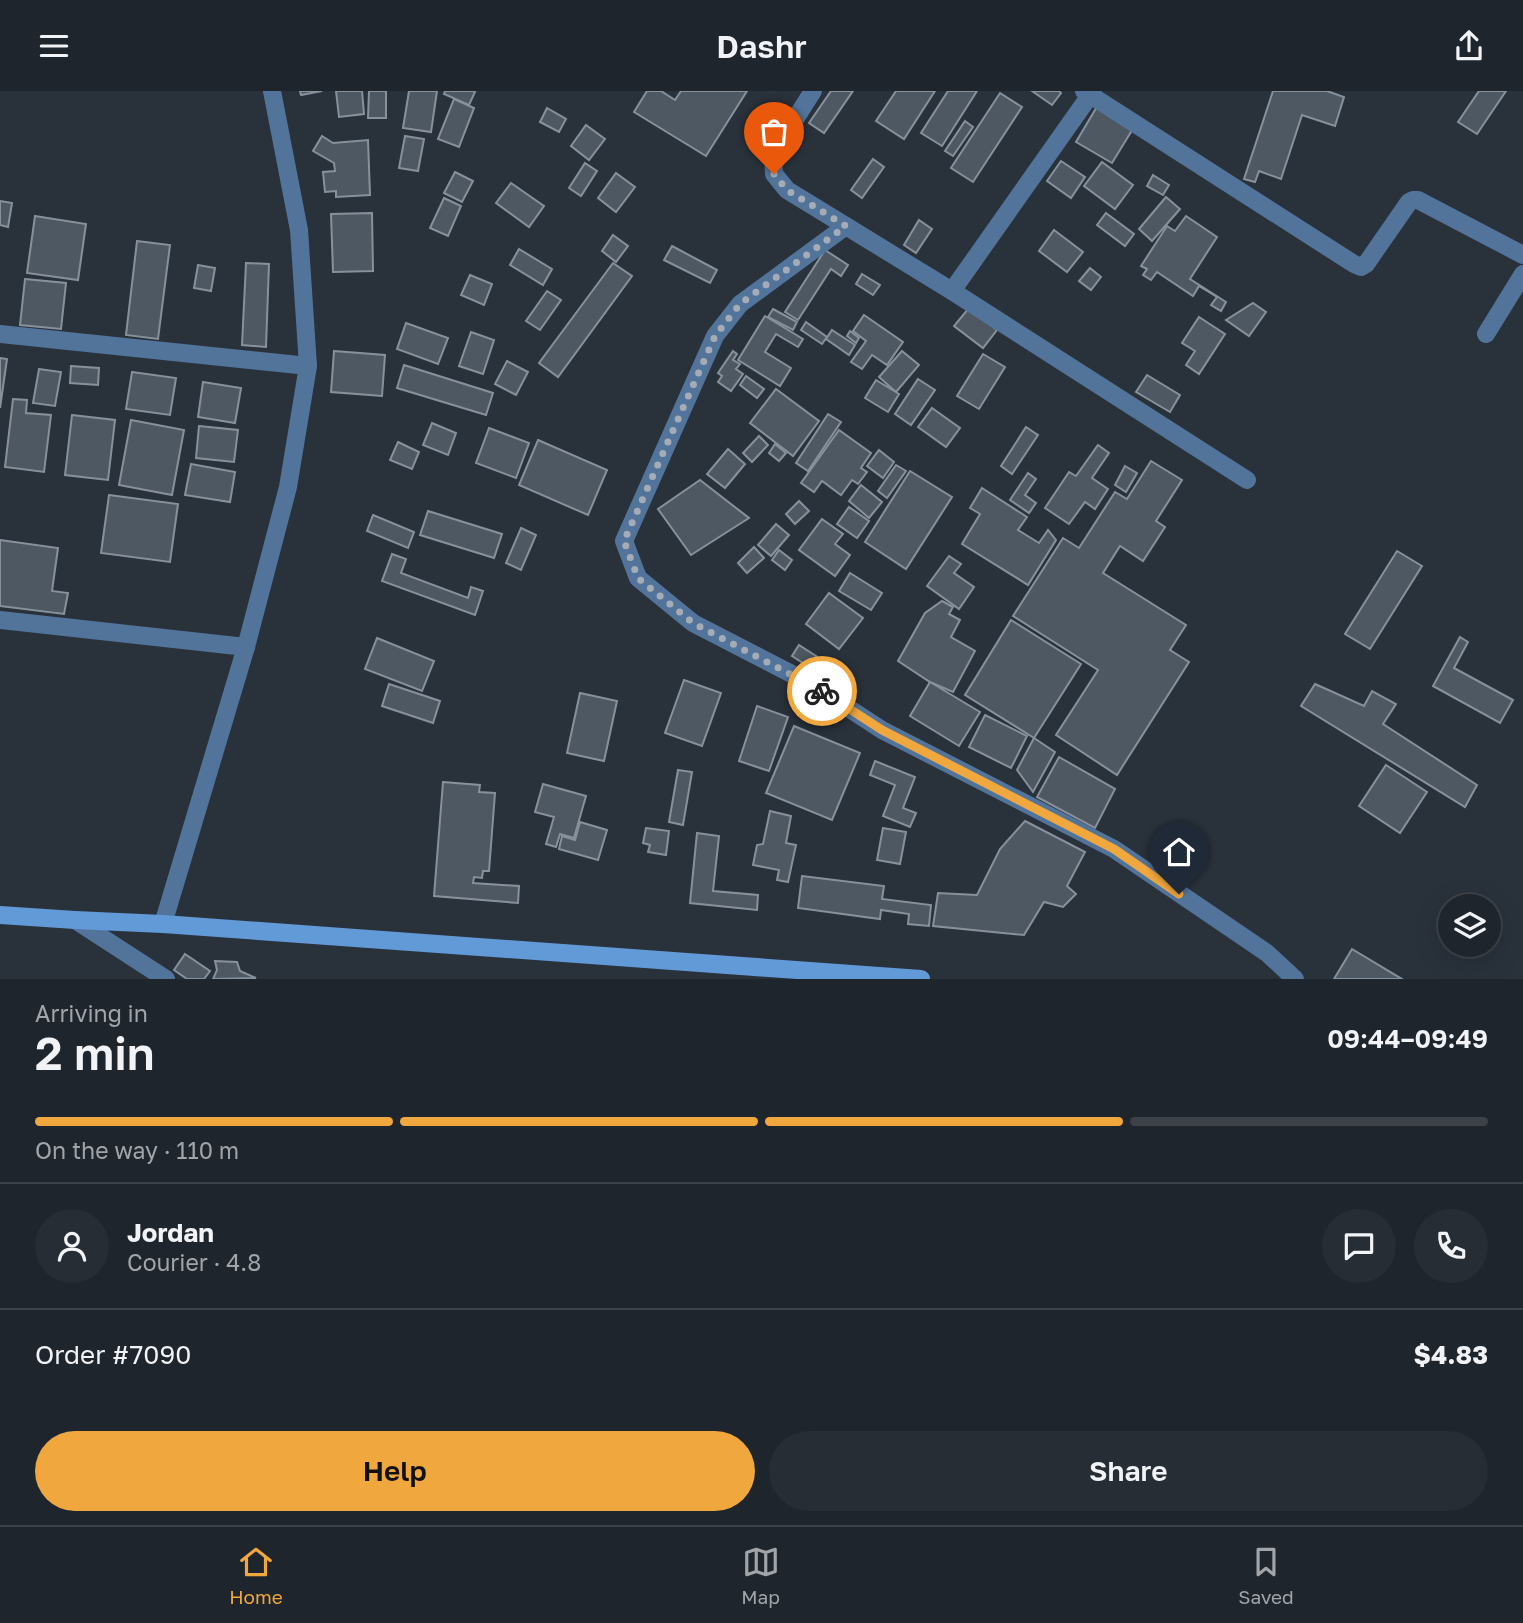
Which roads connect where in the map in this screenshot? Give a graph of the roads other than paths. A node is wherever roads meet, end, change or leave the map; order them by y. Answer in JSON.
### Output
{"nodes":[{"id":1,"x":272,"y":91,"type":"edge"},
{"id":2,"x":813,"y":91,"type":"edge"},
{"id":3,"x":1089,"y":92,"type":"edge"},
{"id":4,"x":846,"y":226,"type":"junction"},
{"id":5,"x":1523,"y":255,"type":"edge"},
{"id":6,"x":1523,"y":274,"type":"edge"},
{"id":7,"x":952,"y":291,"type":"junction"},
{"id":8,"x":0,"y":334,"type":"edge"},
{"id":9,"x":1486,"y":334,"type":"dead end"},
{"id":10,"x":308,"y":366,"type":"junction"},
{"id":11,"x":1247,"y":480,"type":"dead end"},
{"id":12,"x":0,"y":620,"type":"edge"},
{"id":13,"x":246,"y":647,"type":"junction"},
{"id":14,"x":0,"y":915,"type":"edge"},
{"id":15,"x":75,"y":920,"type":"junction"},
{"id":16,"x":163,"y":924,"type":"junction"},
{"id":17,"x":166,"y":979,"type":"edge"},
{"id":18,"x":920,"y":979,"type":"edge"},
{"id":19,"x":1295,"y":979,"type":"edge"}],
"edges":[{"from":1,"to":10,"type":"street"},
{"from":2,"to":4,"type":"street"},
{"from":3,"to":5,"type":"street"},
{"from":3,"to":7,"type":"street"},
{"from":4,"to":7,"type":"street"},
{"from":4,"to":19,"type":"street"},
{"from":6,"to":9,"type":"street"},
{"from":7,"to":11,"type":"street"},
{"from":8,"to":10,"type":"street"},
{"from":10,"to":13,"type":"street"},
{"from":12,"to":13,"type":"street"},
{"from":13,"to":16,"type":"street"},
{"from":14,"to":15,"type":"main road"},
{"from":15,"to":16,"type":"main road"},
{"from":15,"to":17,"type":"street"},
{"from":16,"to":18,"type":"main road"}]}
